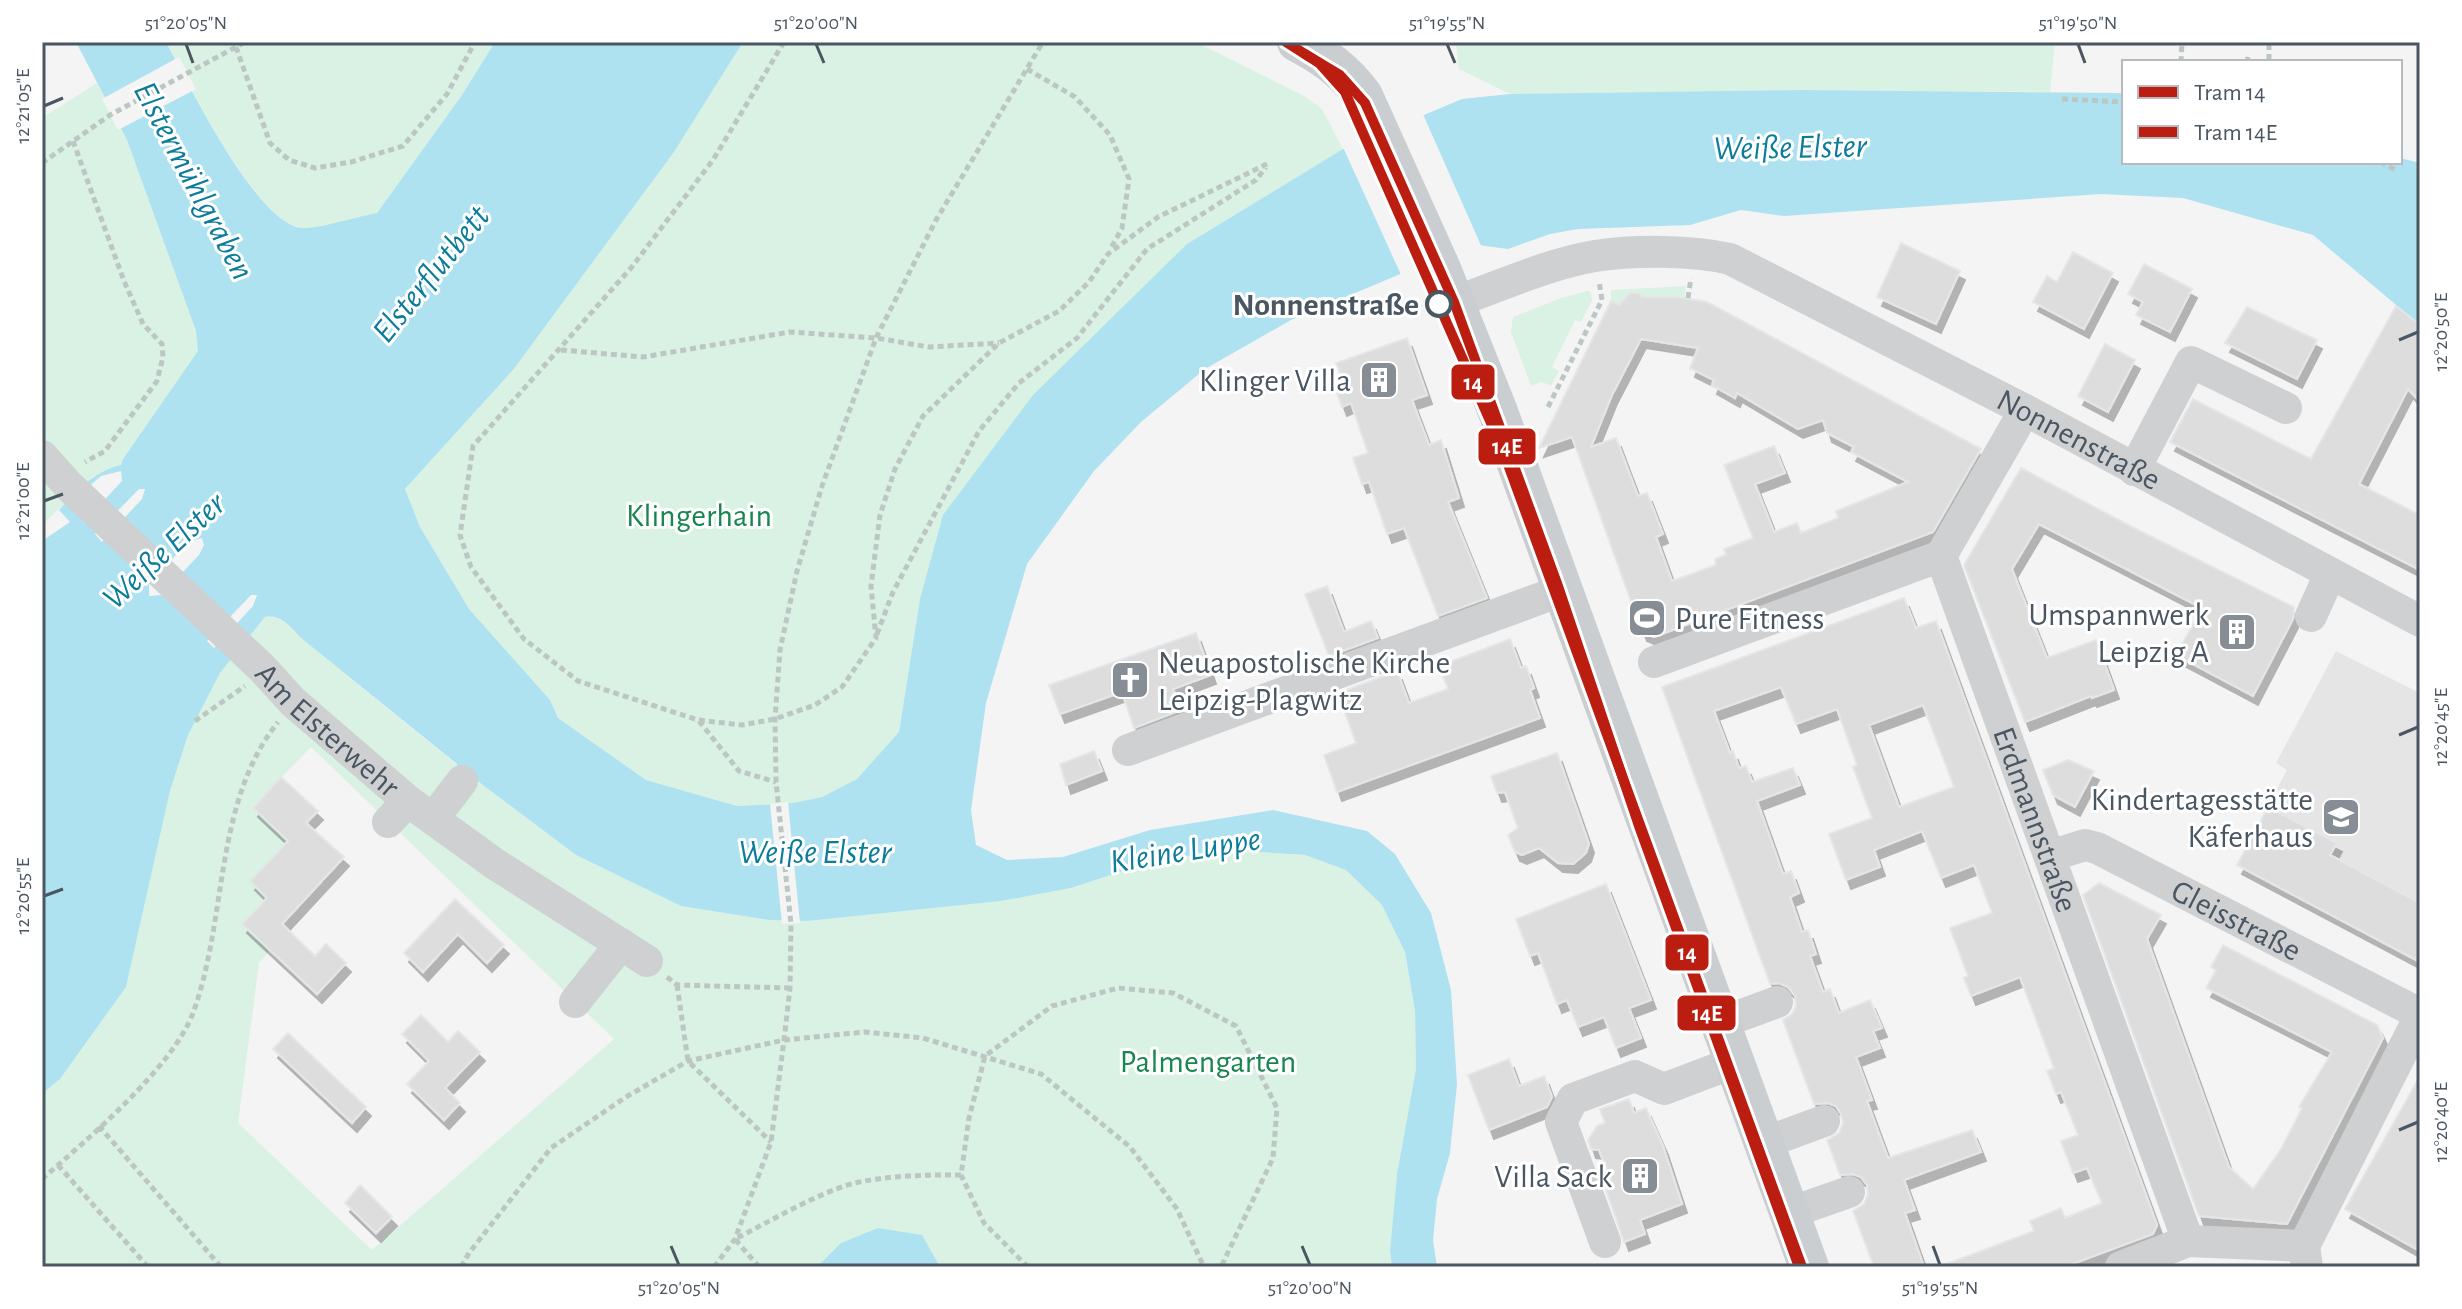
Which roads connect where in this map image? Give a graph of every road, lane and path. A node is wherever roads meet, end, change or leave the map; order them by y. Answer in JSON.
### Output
{"nodes":[{"id":1,"x":245,"y":42,"type":"edge"},
{"id":2,"x":475,"y":42,"type":"edge"},
{"id":3,"x":784,"y":42,"type":"edge"},
{"id":4,"x":1043,"y":42,"type":"edge"},
{"id":5,"x":1297,"y":42,"type":"edge"},
{"id":6,"x":2269,"y":42,"type":"edge"},
{"id":7,"x":236,"y":47,"type":"junction"},
{"id":8,"x":2269,"y":60,"type":"dead end"},
{"id":9,"x":1027,"y":69,"type":"junction"},
{"id":10,"x":2062,"y":99,"type":"dead end"},
{"id":11,"x":2122,"y":102,"type":"edge"},
{"id":12,"x":73,"y":141,"type":"junction"},
{"id":13,"x":42,"y":163,"type":"edge"},
{"id":14,"x":2384,"y":164,"type":"edge"},
{"id":15,"x":2396,"y":170,"type":"dead end"},
{"id":16,"x":1108,"y":254,"type":"junction"},
{"id":17,"x":1596,"y":256,"type":"junction"},
{"id":18,"x":1448,"y":286,"type":"junction"},
{"id":19,"x":876,"y":338,"type":"junction"},
{"id":20,"x":999,"y":343,"type":"junction"},
{"id":21,"x":560,"y":350,"type":"junction"},
{"id":22,"x":1548,"y":407,"type":"dead end"},
{"id":23,"x":2286,"y":408,"type":"dead end"},
{"id":24,"x":2025,"y":410,"type":"junction"},
{"id":25,"x":2134,"y":470,"type":"junction"},
{"id":26,"x":57,"y":472,"type":"edge"},
{"id":27,"x":1941,"y":556,"type":"junction"},
{"id":28,"x":2330,"y":574,"type":"junction"},
{"id":29,"x":1563,"y":590,"type":"junction"},
{"id":30,"x":2311,"y":616,"type":"dead end"},
{"id":31,"x":2420,"y":621,"type":"edge"},
{"id":32,"x":876,"y":638,"type":"junction"},
{"id":33,"x":1654,"y":662,"type":"dead end"},
{"id":34,"x":261,"y":667,"type":"junction"},
{"id":35,"x":293,"y":702,"type":"junction"},
{"id":36,"x":775,"y":719,"type":"junction"},
{"id":37,"x":698,"y":720,"type":"junction"},
{"id":38,"x":195,"y":721,"type":"dead end"},
{"id":39,"x":1128,"y":750,"type":"dead end"},
{"id":40,"x":462,"y":781,"type":"dead end"},
{"id":41,"x":776,"y":782,"type":"junction"},
{"id":42,"x":410,"y":814,"type":"junction"},
{"id":43,"x":2050,"y":856,"type":"junction"},
{"id":44,"x":634,"y":953,"type":"junction"},
{"id":45,"x":677,"y":985,"type":"junction"},
{"id":46,"x":790,"y":988,"type":"junction"},
{"id":47,"x":575,"y":1002,"type":"dead end"},
{"id":48,"x":1777,"y":1002,"type":"dead end"},
{"id":49,"x":2420,"y":1015,"type":"edge"},
{"id":50,"x":1720,"y":1023,"type":"junction"},
{"id":51,"x":784,"y":1040,"type":"junction"},
{"id":52,"x":985,"y":1056,"type":"junction"},
{"id":53,"x":688,"y":1061,"type":"junction"},
{"id":54,"x":1735,"y":1062,"type":"junction"},
{"id":55,"x":1824,"y":1121,"type":"dead end"},
{"id":56,"x":99,"y":1126,"type":"junction"},
{"id":57,"x":771,"y":1142,"type":"junction"},
{"id":58,"x":1764,"y":1143,"type":"junction"},
{"id":59,"x":58,"y":1165,"type":"junction"},
{"id":60,"x":961,"y":1175,"type":"junction"},
{"id":61,"x":42,"y":1179,"type":"edge"},
{"id":62,"x":1849,"y":1192,"type":"dead end"},
{"id":63,"x":1789,"y":1213,"type":"junction"},
{"id":64,"x":735,"y":1239,"type":"junction"},
{"id":65,"x":2188,"y":1241,"type":"junction"},
{"id":66,"x":1605,"y":1242,"type":"dead end"},
{"id":67,"x":2305,"y":1256,"type":"edge"},
{"id":68,"x":148,"y":1267,"type":"edge"},
{"id":69,"x":221,"y":1267,"type":"edge"},
{"id":70,"x":461,"y":1267,"type":"edge"},
{"id":71,"x":714,"y":1267,"type":"edge"},
{"id":72,"x":759,"y":1267,"type":"edge"},
{"id":73,"x":1028,"y":1267,"type":"edge"},
{"id":74,"x":1204,"y":1267,"type":"edge"},
{"id":75,"x":1221,"y":1267,"type":"edge"},
{"id":76,"x":1809,"y":1267,"type":"edge"},
{"id":77,"x":2121,"y":1267,"type":"edge"}],
"edges":[{"from":1,"to":7,"type":"path"},
{"from":2,"to":7,"type":"path"},
{"from":3,"to":21,"type":"path"},
{"from":4,"to":9,"type":"path"},
{"from":5,"to":18,"type":"main road"},
{"from":6,"to":8,"type":"path"},
{"from":7,"to":12,"type":"path"},
{"from":9,"to":16,"type":"path"},
{"from":9,"to":19,"type":"path"},
{"from":10,"to":11,"type":"path"},
{"from":12,"to":13,"type":"path"},
{"from":12,"to":26,"type":"path"},
{"from":14,"to":15,"type":"path"},
{"from":16,"to":20,"type":"path"},
{"from":16,"to":32,"type":"path"},
{"from":17,"to":18,"type":"street","name":"Nonnenstraße"},
{"from":17,"to":22,"type":"path"},
{"from":17,"to":24,"type":"street","name":"Nonnenstraße"},
{"from":18,"to":29,"type":"main road"},
{"from":19,"to":20,"type":"path"},
{"from":19,"to":21,"type":"path"},
{"from":19,"to":36,"type":"path"},
{"from":20,"to":32,"type":"path"},
{"from":21,"to":37,"type":"path"},
{"from":23,"to":25,"type":"street"},
{"from":24,"to":25,"type":"street","name":"Nonnenstraße"},
{"from":24,"to":27,"type":"street"},
{"from":25,"to":28,"type":"street","name":"Nonnenstraße"},
{"from":26,"to":34,"type":"street","name":"Am Elsterwehr"},
{"from":27,"to":33,"type":"street"},
{"from":27,"to":43,"type":"street","name":"Erdmannstraße"},
{"from":28,"to":30,"type":"street"},
{"from":28,"to":31,"type":"street","name":"Nonnenstraße"},
{"from":29,"to":39,"type":"street"},
{"from":29,"to":50,"type":"main road"},
{"from":32,"to":36,"type":"path"},
{"from":34,"to":35,"type":"street","name":"Am Elsterwehr"},
{"from":34,"to":38,"type":"path"},
{"from":35,"to":42,"type":"street","name":"Am Elsterwehr"},
{"from":35,"to":56,"type":"path"},
{"from":36,"to":37,"type":"path"},
{"from":36,"to":41,"type":"path"},
{"from":37,"to":41,"type":"path"},
{"from":40,"to":42,"type":"street"},
{"from":41,"to":46,"type":"path"},
{"from":42,"to":44,"type":"street","name":"Am Elsterwehr"},
{"from":43,"to":49,"type":"street","name":"Gleisstraße"},
{"from":43,"to":65,"type":"street","name":"Erdmannstraße"},
{"from":44,"to":45,"type":"path"},
{"from":44,"to":47,"type":"street"},
{"from":45,"to":46,"type":"path"},
{"from":45,"to":53,"type":"path"},
{"from":46,"to":51,"type":"path"},
{"from":48,"to":50,"type":"street"},
{"from":49,"to":67,"type":"street"},
{"from":50,"to":54,"type":"main road"},
{"from":51,"to":52,"type":"path"},
{"from":51,"to":53,"type":"path"},
{"from":51,"to":57,"type":"path"},
{"from":52,"to":60,"type":"path"},
{"from":52,"to":74,"type":"path"},
{"from":52,"to":75,"type":"path"},
{"from":53,"to":57,"type":"path"},
{"from":53,"to":70,"type":"path"},
{"from":54,"to":58,"type":"main road"},
{"from":54,"to":66,"type":"street"},
{"from":55,"to":58,"type":"street"},
{"from":56,"to":59,"type":"path"},
{"from":56,"to":69,"type":"path"},
{"from":57,"to":64,"type":"path"},
{"from":58,"to":63,"type":"main road"},
{"from":59,"to":61,"type":"path"},
{"from":59,"to":68,"type":"path"},
{"from":60,"to":64,"type":"path"},
{"from":60,"to":73,"type":"path"},
{"from":62,"to":63,"type":"street"},
{"from":63,"to":76,"type":"main road"},
{"from":64,"to":71,"type":"path"},
{"from":64,"to":72,"type":"path"},
{"from":65,"to":67,"type":"street"},
{"from":65,"to":77,"type":"street"}]}
